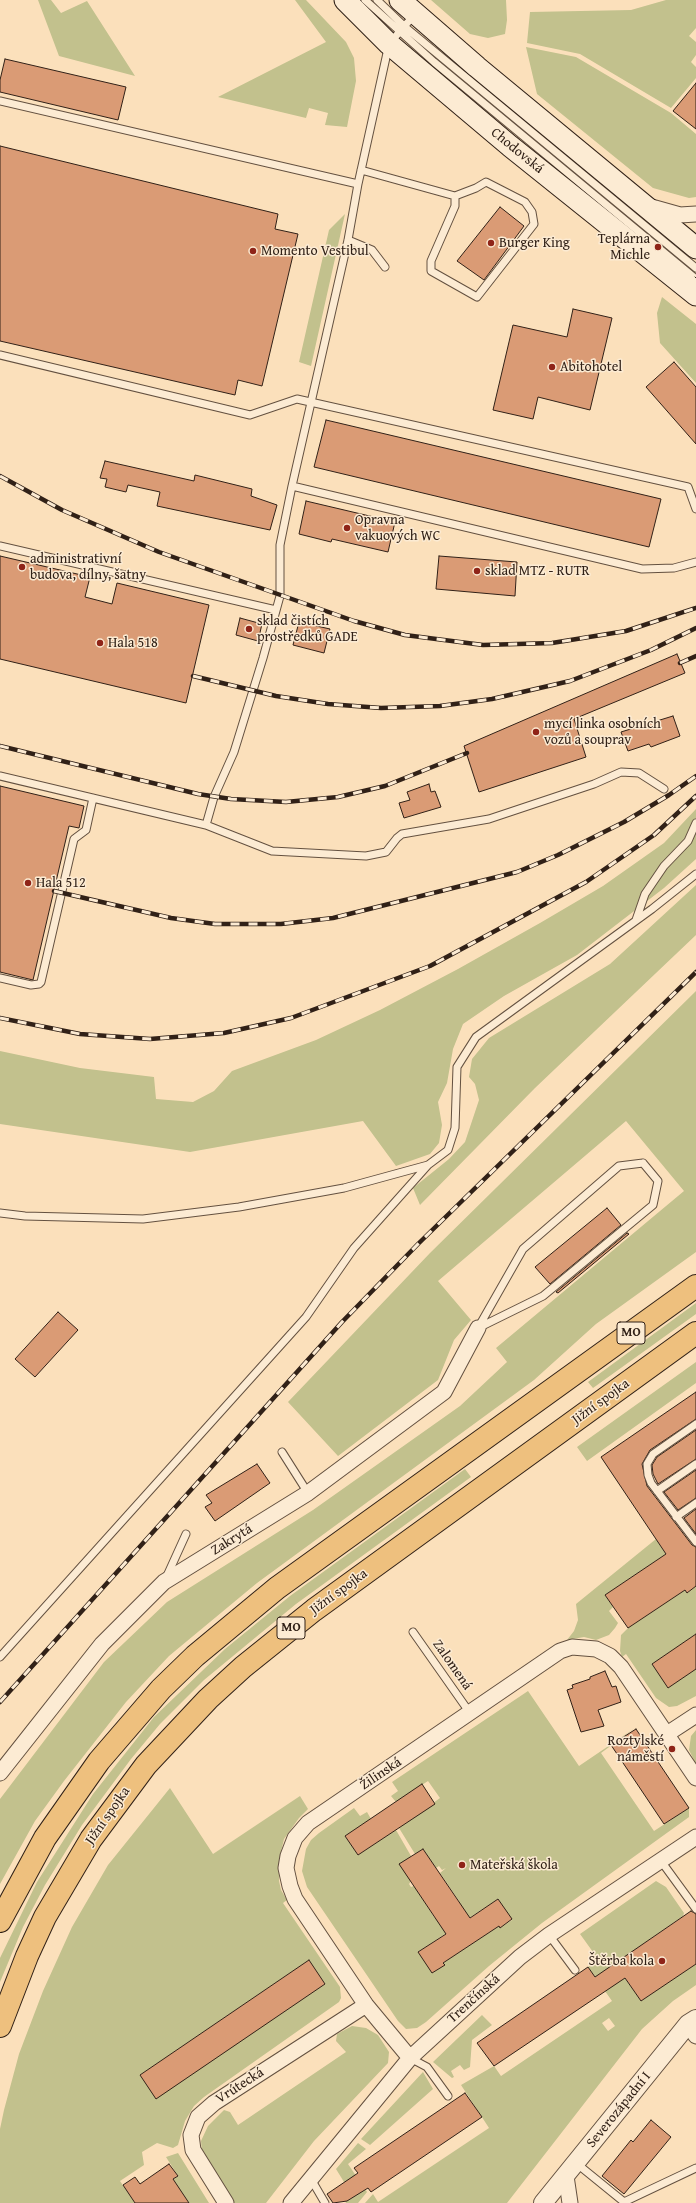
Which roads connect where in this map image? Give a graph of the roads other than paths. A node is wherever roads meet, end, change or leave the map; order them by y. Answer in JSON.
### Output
{"nodes":[{"id":1,"x":345,"y":0,"type":"edge"},
{"id":2,"x":365,"y":0,"type":"edge"},
{"id":3,"x":377,"y":0,"type":"edge"},
{"id":4,"x":400,"y":0,"type":"edge"},
{"id":5,"x":410,"y":20,"type":"junction"},
{"id":6,"x":394,"y":38,"type":"junction"},
{"id":7,"x":0,"y":101,"type":"edge"},
{"id":8,"x":361,"y":170,"type":"junction"},
{"id":9,"x":358,"y":184,"type":"junction"},
{"id":10,"x":455,"y":196,"type":"junction"},
{"id":11,"x":646,"y":205,"type":"junction"},
{"id":12,"x":696,"y":214,"type":"edge"},
{"id":13,"x":348,"y":240,"type":"junction"},
{"id":14,"x":696,"y":248,"type":"edge"},
{"id":15,"x":385,"y":267,"type":"dead end"},
{"id":16,"x":696,"y":268,"type":"edge"},
{"id":17,"x":696,"y":279,"type":"edge"},
{"id":18,"x":696,"y":295,"type":"edge"},
{"id":19,"x":0,"y":355,"type":"edge"},
{"id":20,"x":310,"y":402,"type":"junction"},
{"id":21,"x":292,"y":486,"type":"junction"},
{"id":22,"x":696,"y":509,"type":"edge"},
{"id":23,"x":0,"y":546,"type":"edge"},
{"id":24,"x":696,"y":562,"type":"edge"},
{"id":25,"x":276,"y":610,"type":"junction"},
{"id":26,"x":0,"y":776,"type":"edge"},
{"id":27,"x":664,"y":789,"type":"dead end"},
{"id":28,"x":93,"y":798,"type":"junction"},
{"id":29,"x":696,"y":823,"type":"edge"},
{"id":30,"x":206,"y":825,"type":"junction"},
{"id":31,"x":696,"y":874,"type":"edge"},
{"id":32,"x":636,"y":920,"type":"junction"},
{"id":33,"x":0,"y":978,"type":"edge"},
{"id":34,"x":428,"y":1165,"type":"junction"},
{"id":35,"x":0,"y":1213,"type":"edge"},
{"id":36,"x":696,"y":1286,"type":"edge"},
{"id":37,"x":478,"y":1328,"type":"junction"},
{"id":38,"x":696,"y":1333,"type":"edge"},
{"id":39,"x":696,"y":1424,"type":"edge"},
{"id":40,"x":282,"y":1452,"type":"dead end"},
{"id":41,"x":696,"y":1464,"type":"edge"},
{"id":42,"x":657,"y":1491,"type":"junction"},
{"id":43,"x":308,"y":1493,"type":"junction"},
{"id":44,"x":696,"y":1503,"type":"edge"},
{"id":45,"x":676,"y":1517,"type":"junction"},
{"id":46,"x":186,"y":1534,"type":"dead end"},
{"id":47,"x":696,"y":1542,"type":"edge"},
{"id":48,"x":164,"y":1582,"type":"junction"},
{"id":49,"x":413,"y":1632,"type":"dead end"},
{"id":50,"x":0,"y":1657,"type":"edge"},
{"id":51,"x":470,"y":1713,"type":"junction"},
{"id":52,"x":696,"y":1715,"type":"edge"},
{"id":53,"x":667,"y":1734,"type":"junction"},
{"id":54,"x":0,"y":1773,"type":"edge"},
{"id":55,"x":696,"y":1778,"type":"edge"},
{"id":56,"x":696,"y":1837,"type":"edge"},
{"id":57,"x":661,"y":1861,"type":"junction"},
{"id":58,"x":696,"y":1909,"type":"edge"},
{"id":59,"x":0,"y":1921,"type":"edge"},
{"id":60,"x":549,"y":1935,"type":"junction"},
{"id":61,"x":575,"y":1970,"type":"dead end"},
{"id":62,"x":366,"y":2005,"type":"junction"},
{"id":63,"x":0,"y":2026,"type":"edge"},
{"id":64,"x":693,"y":2026,"type":"edge"},
{"id":65,"x":410,"y":2058,"type":"junction"},
{"id":66,"x":448,"y":2096,"type":"dead end"},
{"id":67,"x":696,"y":2168,"type":"edge"},
{"id":68,"x":571,"y":2169,"type":"junction"},
{"id":69,"x":311,"y":2179,"type":"junction"},
{"id":70,"x":226,"y":2203,"type":"edge"},
{"id":71,"x":291,"y":2203,"type":"edge"},
{"id":72,"x":325,"y":2203,"type":"edge"},
{"id":73,"x":543,"y":2203,"type":"edge"},
{"id":74,"x":570,"y":2203,"type":"edge"}],
"edges":[{"from":1,"to":6,"type":"main road","name":"Chodovská"},
{"from":2,"to":6,"type":"lane"},
{"from":3,"to":5,"type":"lane"},
{"from":4,"to":5,"type":"main road"},
{"from":5,"to":6,"type":"lane"},
{"from":5,"to":11,"type":"main road"},
{"from":5,"to":16,"type":"lane"},
{"from":6,"to":8,"type":"lane"},
{"from":6,"to":17,"type":"lane"},
{"from":6,"to":18,"type":"main road","name":"Chodovská"},
{"from":7,"to":9,"type":"lane"},
{"from":8,"to":9,"type":"lane"},
{"from":8,"to":10,"type":"lane"},
{"from":9,"to":13,"type":"lane"},
{"from":10,"to":10,"type":"lane"},
{"from":11,"to":12,"type":"street"},
{"from":11,"to":14,"type":"main road"},
{"from":13,"to":15,"type":"lane"},
{"from":13,"to":20,"type":"lane"},
{"from":19,"to":20,"type":"lane"},
{"from":20,"to":21,"type":"lane"},
{"from":20,"to":22,"type":"lane"},
{"from":21,"to":24,"type":"lane"},
{"from":21,"to":25,"type":"lane"},
{"from":23,"to":25,"type":"lane"},
{"from":25,"to":30,"type":"lane"},
{"from":26,"to":28,"type":"lane"},
{"from":27,"to":30,"type":"lane"},
{"from":28,"to":30,"type":"lane"},
{"from":28,"to":33,"type":"lane"},
{"from":29,"to":32,"type":"lane"},
{"from":31,"to":32,"type":"lane"},
{"from":32,"to":34,"type":"lane"},
{"from":34,"to":35,"type":"lane"},
{"from":34,"to":50,"type":"lane"},
{"from":36,"to":59,"type":"highway","number":"MO"},
{"from":37,"to":37,"type":"lane"},
{"from":37,"to":43,"type":"street","name":"Zakrytá"},
{"from":38,"to":63,"type":"highway","name":"Jižní spojka","number":"MO"},
{"from":39,"to":42,"type":"lane"},
{"from":40,"to":43,"type":"lane"},
{"from":41,"to":42,"type":"lane"},
{"from":42,"to":45,"type":"lane"},
{"from":43,"to":48,"type":"street","name":"Zakrytá"},
{"from":44,"to":45,"type":"lane"},
{"from":45,"to":47,"type":"lane"},
{"from":46,"to":48,"type":"lane"},
{"from":48,"to":54,"type":"street","name":"Zakrytá"},
{"from":49,"to":51,"type":"lane","name":"Zalomená"},
{"from":51,"to":53,"type":"street","name":"Žilinská"},
{"from":51,"to":62,"type":"street","name":"Žilinská"},
{"from":52,"to":53,"type":"street"},
{"from":53,"to":55,"type":"street"},
{"from":56,"to":57,"type":"street","name":"Trenčínská"},
{"from":57,"to":58,"type":"lane"},
{"from":57,"to":60,"type":"street","name":"Trenčínská"},
{"from":60,"to":61,"type":"lane"},
{"from":60,"to":65,"type":"street","name":"Trenčínská"},
{"from":62,"to":65,"type":"street","name":"Žilinská"},
{"from":62,"to":70,"type":"street","name":"Vrútecká"},
{"from":64,"to":68,"type":"street","name":"Severozápadní I"},
{"from":65,"to":66,"type":"lane"},
{"from":65,"to":69,"type":"street","name":"Trenčínská"},
{"from":67,"to":68,"type":"lane"},
{"from":68,"to":73,"type":"street","name":"Severozápadní I"},
{"from":68,"to":74,"type":"street"},
{"from":69,"to":71,"type":"street","name":"Trenčínská"},
{"from":69,"to":72,"type":"lane"}]}
